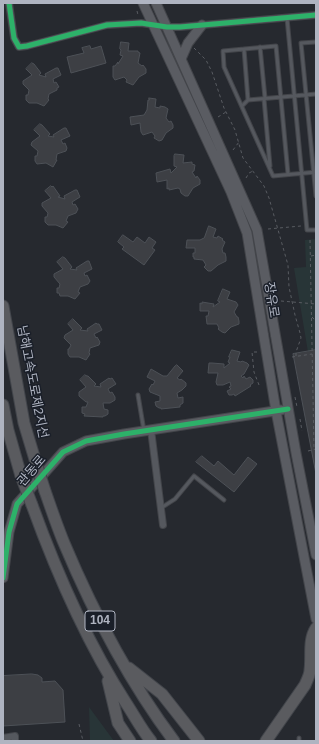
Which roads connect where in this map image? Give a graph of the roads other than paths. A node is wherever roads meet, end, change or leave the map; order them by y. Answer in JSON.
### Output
{"nodes":[{"id":1,"x":9,"y":3,"type":"edge"},
{"id":2,"x":143,"y":3,"type":"edge"},
{"id":3,"x":156,"y":3,"type":"edge"},
{"id":4,"x":316,"y":15,"type":"edge"},
{"id":5,"x":286,"y":18,"type":"junction"},
{"id":6,"x":153,"y":25,"type":"junction"},
{"id":7,"x":202,"y":25,"type":"junction"},
{"id":8,"x":167,"y":27,"type":"junction"},
{"id":9,"x":316,"y":42,"type":"edge"},
{"id":10,"x":260,"y":48,"type":"junction"},
{"id":11,"x":244,"y":49,"type":"junction"},
{"id":12,"x":182,"y":59,"type":"junction"},
{"id":13,"x":316,"y":94,"type":"edge"},
{"id":14,"x":306,"y":95,"type":"junction"},
{"id":15,"x":294,"y":96,"type":"junction"},
{"id":16,"x":281,"y":97,"type":"junction"},
{"id":17,"x":264,"y":98,"type":"junction"},
{"id":18,"x":248,"y":100,"type":"junction"},
{"id":19,"x":242,"y":106,"type":"junction"},
{"id":20,"x":270,"y":170,"type":"junction"},
{"id":21,"x":315,"y":172,"type":"edge"},
{"id":22,"x":301,"y":173,"type":"junction"},
{"id":23,"x":288,"y":174,"type":"junction"},
{"id":24,"x":316,"y":196,"type":"edge"},
{"id":25,"x":316,"y":230,"type":"edge"},
{"id":26,"x":3,"y":306,"type":"edge"},
{"id":27,"x":138,"y":395,"type":"dead end"},
{"id":28,"x":3,"y":404,"type":"edge"},
{"id":29,"x":293,"y":408,"type":"junction"},
{"id":30,"x":276,"y":411,"type":"junction"},
{"id":31,"x":147,"y":431,"type":"junction"},
{"id":32,"x":224,"y":500,"type":"dead end"},
{"id":33,"x":161,"y":508,"type":"junction"},
{"id":34,"x":163,"y":526,"type":"dead end"},
{"id":35,"x":316,"y":555,"type":"edge"},
{"id":36,"x":3,"y":578,"type":"edge"},
{"id":37,"x":316,"y":619,"type":"edge"},
{"id":38,"x":316,"y":628,"type":"edge"},
{"id":39,"x":122,"y":663,"type":"junction"},
{"id":40,"x":105,"y":671,"type":"junction"},
{"id":41,"x":313,"y":672,"type":"edge"},
{"id":42,"x":3,"y":738,"type":"edge"},
{"id":43,"x":15,"y":741,"type":"edge"},
{"id":44,"x":130,"y":741,"type":"edge"},
{"id":45,"x":151,"y":741,"type":"edge"},
{"id":46,"x":174,"y":741,"type":"edge"},
{"id":47,"x":199,"y":741,"type":"edge"},
{"id":48,"x":266,"y":741,"type":"edge"}],
"edges":[{"from":1,"to":6,"type":"street"},
{"from":2,"to":6,"type":"main road","name":"장유로"},
{"from":3,"to":8,"type":"main road","name":"장유로"},
{"from":4,"to":5,"type":"street"},
{"from":5,"to":7,"type":"street"},
{"from":5,"to":15,"type":"lane"},
{"from":6,"to":8,"type":"street"},
{"from":6,"to":30,"type":"main road","name":"장유로"},
{"from":7,"to":8,"type":"street"},
{"from":7,"to":12,"type":"main road"},
{"from":8,"to":12,"type":"main road","name":"장유로"},
{"from":9,"to":14,"type":"lane"},
{"from":10,"to":11,"type":"lane"},
{"from":10,"to":16,"type":"lane"},
{"from":10,"to":17,"type":"lane"},
{"from":11,"to":18,"type":"lane"},
{"from":11,"to":19,"type":"lane"},
{"from":12,"to":29,"type":"main road","name":"장유로"},
{"from":13,"to":14,"type":"lane"},
{"from":14,"to":15,"type":"lane"},
{"from":14,"to":21,"type":"lane"},
{"from":15,"to":16,"type":"lane"},
{"from":15,"to":22,"type":"lane"},
{"from":16,"to":17,"type":"lane"},
{"from":16,"to":23,"type":"lane"},
{"from":17,"to":18,"type":"lane"},
{"from":17,"to":20,"type":"lane"},
{"from":18,"to":19,"type":"lane"},
{"from":19,"to":20,"type":"lane"},
{"from":20,"to":23,"type":"lane"},
{"from":21,"to":22,"type":"lane"},
{"from":21,"to":24,"type":"lane"},
{"from":22,"to":23,"type":"lane"},
{"from":22,"to":25,"type":"lane"},
{"from":26,"to":39,"type":"highway","name":"남해고속도로제2지선","number":"104","bridge":true},
{"from":27,"to":31,"type":"lane"},
{"from":28,"to":40,"type":"highway","number":"104","bridge":true},
{"from":29,"to":30,"type":"main road"},
{"from":29,"to":35,"type":"main road","name":"장유로"},
{"from":30,"to":31,"type":"main road"},
{"from":30,"to":37,"type":"main road","name":"장유로"},
{"from":31,"to":33,"type":"street"},
{"from":31,"to":36,"type":"main road","name":"관동로"},
{"from":32,"to":33,"type":"lane"},
{"from":33,"to":34,"type":"street"},
{"from":38,"to":41,"type":"highway"},
{"from":39,"to":46,"type":"highway","name":"남해고속도로제2지선","number":"104"},
{"from":39,"to":47,"type":"highway"},
{"from":40,"to":44,"type":"highway"},
{"from":40,"to":45,"type":"highway","number":"104"},
{"from":41,"to":48,"type":"highway"},
{"from":42,"to":43,"type":"street"}]}
